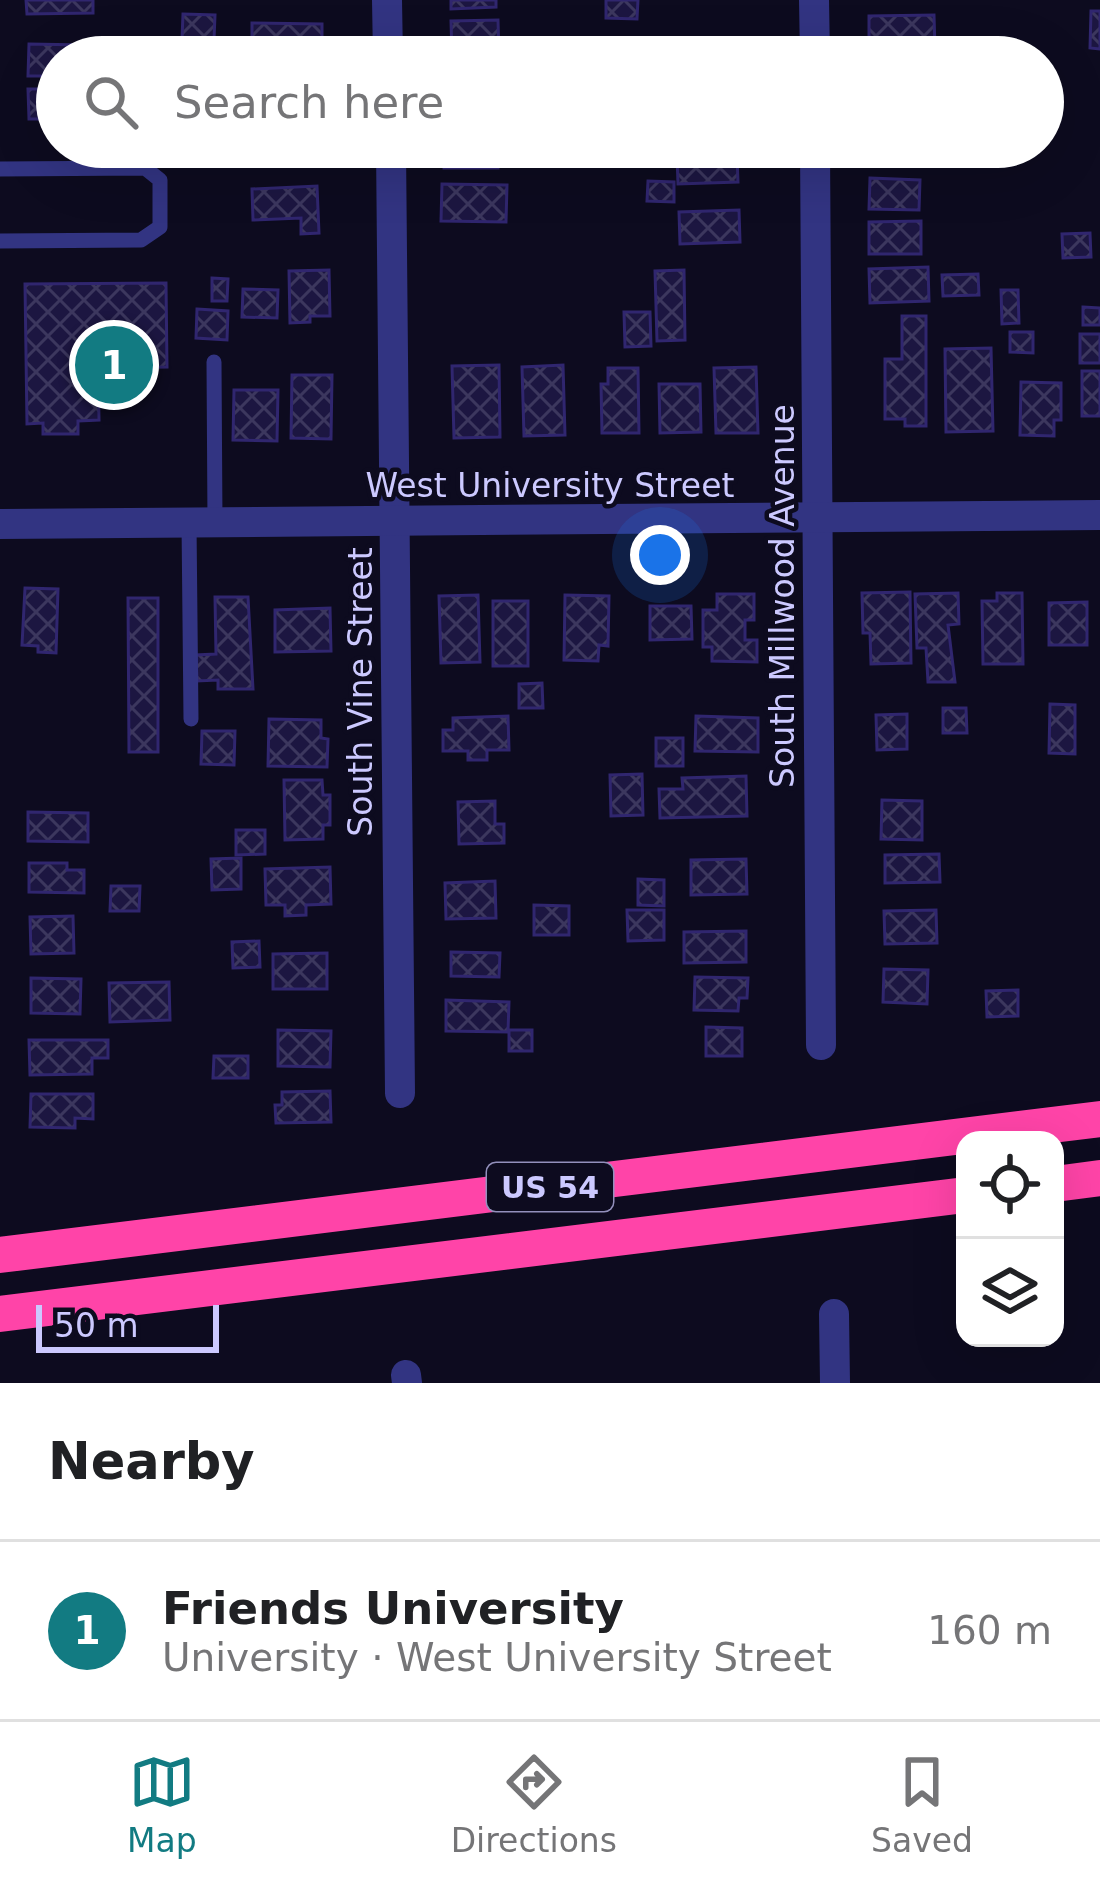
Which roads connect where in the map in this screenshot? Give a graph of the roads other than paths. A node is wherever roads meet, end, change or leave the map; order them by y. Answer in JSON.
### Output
{"nodes":[{"id":1,"x":387,"y":0,"type":"edge"},
{"id":2,"x":814,"y":0,"type":"edge"},
{"id":3,"x":388,"y":36,"type":"edge"},
{"id":4,"x":814,"y":36,"type":"edge"},
{"id":5,"x":391,"y":168,"type":"edge"},
{"id":6,"x":815,"y":168,"type":"edge"},
{"id":7,"x":0,"y":170,"type":"edge"},
{"id":8,"x":0,"y":241,"type":"edge"},
{"id":9,"x":214,"y":362,"type":"dead end"},
{"id":10,"x":1100,"y":515,"type":"edge"},
{"id":11,"x":817,"y":518,"type":"junction"},
{"id":12,"x":395,"y":522,"type":"junction"},
{"id":13,"x":202,"y":523,"type":"junction"},
{"id":14,"x":0,"y":524,"type":"edge"},
{"id":15,"x":191,"y":719,"type":"dead end"},
{"id":16,"x":821,"y":1045,"type":"dead end"},
{"id":17,"x":400,"y":1093,"type":"dead end"},
{"id":18,"x":1100,"y":1119,"type":"edge"},
{"id":19,"x":1100,"y":1178,"type":"edge"},
{"id":20,"x":1064,"y":1183,"type":"edge"},
{"id":21,"x":956,"y":1196,"type":"edge"},
{"id":22,"x":0,"y":1255,"type":"edge"},
{"id":23,"x":0,"y":1314,"type":"edge"},
{"id":24,"x":834,"y":1314,"type":"dead end"},
{"id":25,"x":835,"y":1383,"type":"edge"}],
"edges":[{"from":1,"to":3,"type":"street"},
{"from":2,"to":4,"type":"street"},
{"from":5,"to":12,"type":"street","name":"South Vine Street"},
{"from":6,"to":11,"type":"street","name":"South Millwood Avenue"},
{"from":7,"to":8,"type":"lane"},
{"from":9,"to":13,"type":"lane"},
{"from":10,"to":11,"type":"street","name":"West University Street"},
{"from":11,"to":12,"type":"street","name":"West University Street"},
{"from":11,"to":16,"type":"street","name":"South Millwood Avenue"},
{"from":12,"to":13,"type":"street","name":"West University Street"},
{"from":12,"to":17,"type":"street","name":"South Vine Street"},
{"from":13,"to":14,"type":"street","name":"West University Street"},
{"from":13,"to":15,"type":"lane"},
{"from":18,"to":22,"type":"highway","number":"US 54"},
{"from":19,"to":20,"type":"highway"},
{"from":21,"to":23,"type":"highway","number":"US 54"},
{"from":24,"to":25,"type":"street"}]}
